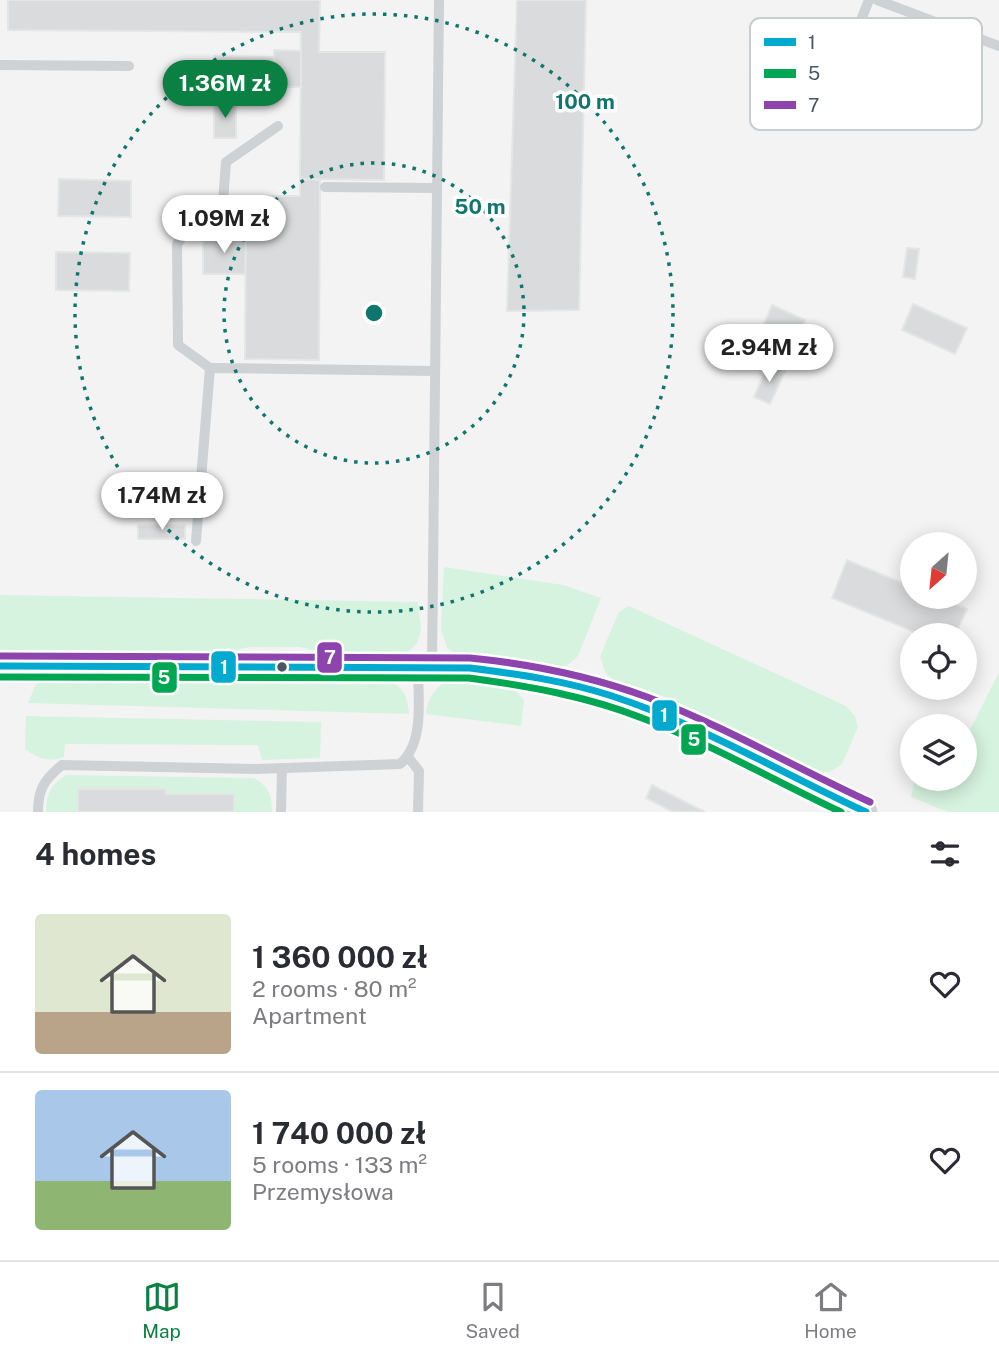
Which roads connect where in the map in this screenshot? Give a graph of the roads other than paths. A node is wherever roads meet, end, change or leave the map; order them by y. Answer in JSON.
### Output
{"nodes":[{"id":1,"x":439,"y":0,"type":"edge"},
{"id":2,"x":869,"y":0,"type":"edge"},
{"id":3,"x":877,"y":0,"type":"edge"},
{"id":4,"x":862,"y":18,"type":"edge"},
{"id":5,"x":925,"y":18,"type":"edge"},
{"id":6,"x":982,"y":40,"type":"edge"},
{"id":7,"x":999,"y":46,"type":"edge"},
{"id":8,"x":0,"y":65,"type":"edge"},
{"id":9,"x":129,"y":66,"type":"dead end"},
{"id":10,"x":278,"y":125,"type":"dead end"},
{"id":11,"x":325,"y":187,"type":"dead end"},
{"id":12,"x":436,"y":188,"type":"junction"},
{"id":13,"x":210,"y":368,"type":"junction"},
{"id":14,"x":435,"y":371,"type":"junction"},
{"id":15,"x":196,"y":541,"type":"dead end"},
{"id":16,"x":0,"y":666,"type":"edge"},
{"id":17,"x":425,"y":668,"type":"junction"},
{"id":18,"x":408,"y":757,"type":"junction"},
{"id":19,"x":282,"y":768,"type":"junction"},
{"id":20,"x":38,"y":812,"type":"edge"},
{"id":21,"x":281,"y":812,"type":"edge"},
{"id":22,"x":418,"y":812,"type":"edge"},
{"id":23,"x":866,"y":812,"type":"edge"}],
"edges":[{"from":1,"to":12,"type":"lane"},
{"from":2,"to":4,"type":"lane"},
{"from":3,"to":5,"type":"lane"},
{"from":6,"to":7,"type":"lane"},
{"from":8,"to":9,"type":"lane"},
{"from":10,"to":13,"type":"lane"},
{"from":11,"to":12,"type":"lane"},
{"from":12,"to":14,"type":"lane"},
{"from":13,"to":14,"type":"lane"},
{"from":13,"to":15,"type":"lane"},
{"from":14,"to":17,"type":"lane"},
{"from":16,"to":17,"type":"street"},
{"from":17,"to":18,"type":"lane"},
{"from":17,"to":23,"type":"street"},
{"from":18,"to":19,"type":"lane"},
{"from":18,"to":22,"type":"lane"},
{"from":19,"to":20,"type":"lane"},
{"from":19,"to":21,"type":"lane"}]}
